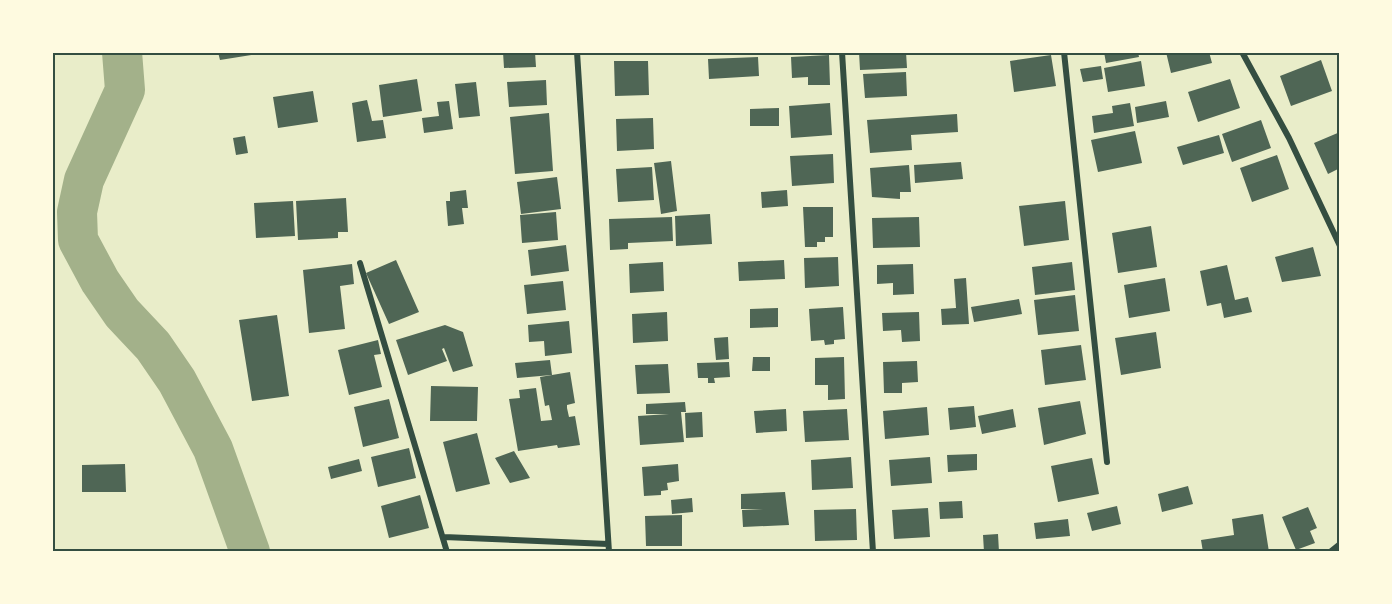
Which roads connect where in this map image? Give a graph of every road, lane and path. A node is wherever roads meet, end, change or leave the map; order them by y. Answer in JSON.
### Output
{"nodes":[{"id":1,"x":577,"y":52,"type":"edge"},
{"id":2,"x":842,"y":52,"type":"edge"},
{"id":3,"x":1064,"y":52,"type":"edge"},
{"id":4,"x":1242,"y":52,"type":"edge"},
{"id":5,"x":1340,"y":246,"type":"edge"},
{"id":6,"x":360,"y":263,"type":"dead end"},
{"id":7,"x":1107,"y":462,"type":"dead end"},
{"id":8,"x":444,"y":537,"type":"junction"},
{"id":9,"x":608,"y":544,"type":"junction"},
{"id":10,"x":1340,"y":544,"type":"edge"},
{"id":11,"x":447,"y":552,"type":"edge"},
{"id":12,"x":609,"y":552,"type":"edge"},
{"id":13,"x":873,"y":552,"type":"edge"},
{"id":14,"x":1330,"y":552,"type":"edge"}],
"edges":[{"from":1,"to":9,"type":"street"},
{"from":2,"to":13,"type":"street"},
{"from":3,"to":7,"type":"street"},
{"from":4,"to":5,"type":"street"},
{"from":6,"to":8,"type":"street"},
{"from":8,"to":9,"type":"street"},
{"from":8,"to":11,"type":"street"},
{"from":9,"to":12,"type":"street"},
{"from":10,"to":14,"type":"street"}]}
